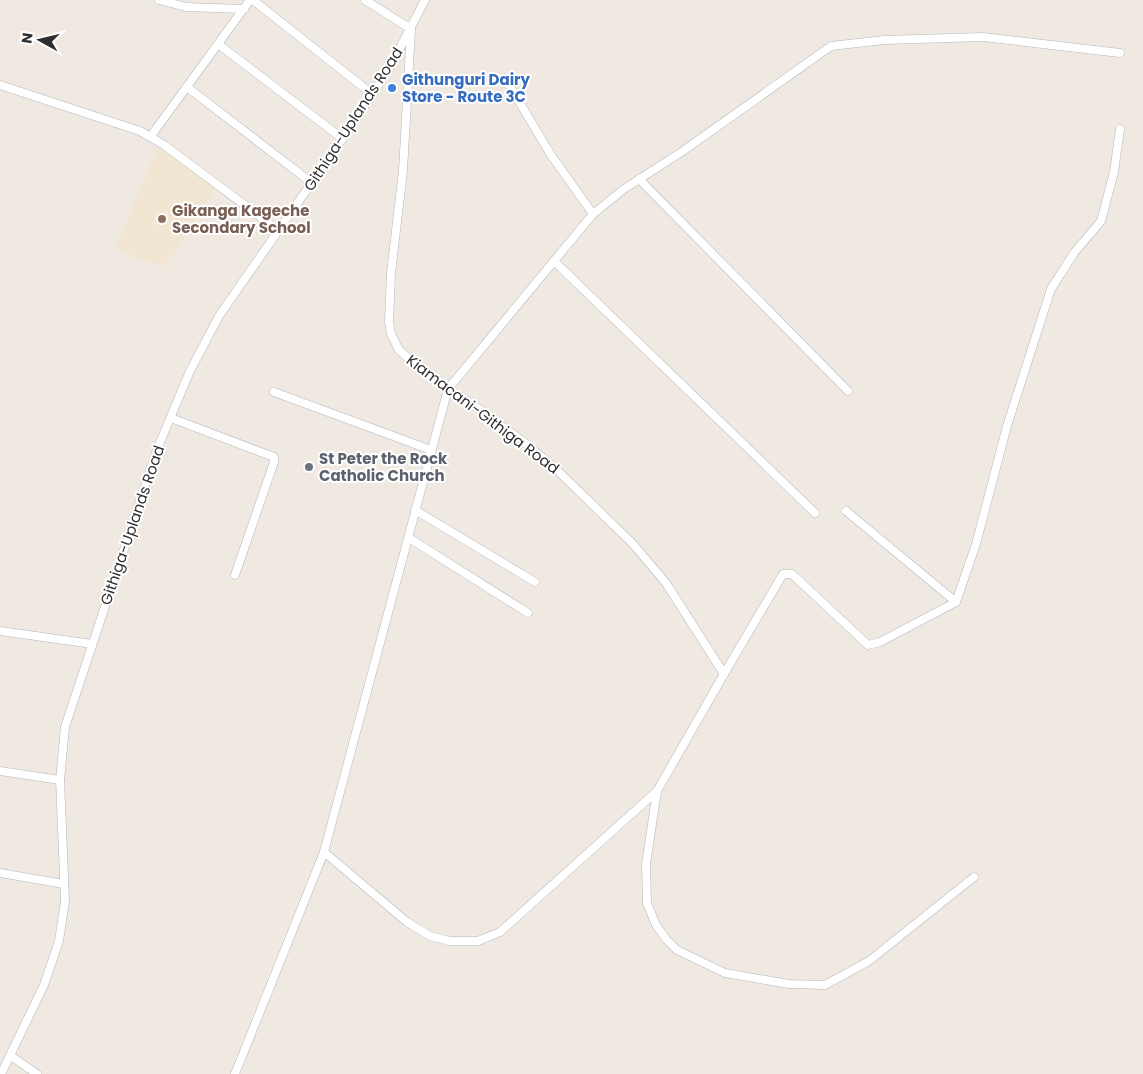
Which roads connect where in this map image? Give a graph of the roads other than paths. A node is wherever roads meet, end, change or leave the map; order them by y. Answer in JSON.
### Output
{"nodes":[{"id":1,"x":158,"y":0,"type":"edge"},
{"id":2,"x":251,"y":0,"type":"edge"},
{"id":3,"x":365,"y":0,"type":"edge"},
{"id":4,"x":425,"y":0,"type":"edge"},
{"id":5,"x":244,"y":8,"type":"junction"},
{"id":6,"x":411,"y":29,"type":"junction"},
{"id":7,"x":218,"y":44,"type":"junction"},
{"id":8,"x":1120,"y":53,"type":"dead end"},
{"id":9,"x":505,"y":78,"type":"dead end"},
{"id":10,"x":0,"y":85,"type":"edge"},
{"id":11,"x":187,"y":87,"type":"junction"},
{"id":12,"x":372,"y":94,"type":"junction"},
{"id":13,"x":1120,"y":128,"type":"dead end"},
{"id":14,"x":151,"y":136,"type":"junction"},
{"id":15,"x":343,"y":139,"type":"junction"},
{"id":16,"x":639,"y":179,"type":"junction"},
{"id":17,"x":312,"y":183,"type":"junction"},
{"id":18,"x":593,"y":214,"type":"junction"},
{"id":19,"x":278,"y":230,"type":"junction"},
{"id":20,"x":554,"y":261,"type":"junction"},
{"id":21,"x":448,"y":390,"type":"junction"},
{"id":22,"x":848,"y":391,"type":"dead end"},
{"id":23,"x":274,"y":392,"type":"dead end"},
{"id":24,"x":171,"y":418,"type":"junction"},
{"id":25,"x":431,"y":450,"type":"junction"},
{"id":26,"x":416,"y":510,"type":"junction"},
{"id":27,"x":846,"y":511,"type":"dead end"},
{"id":28,"x":815,"y":513,"type":"dead end"},
{"id":29,"x":409,"y":538,"type":"junction"},
{"id":30,"x":235,"y":575,"type":"dead end"},
{"id":31,"x":536,"y":582,"type":"dead end"},
{"id":32,"x":956,"y":602,"type":"junction"},
{"id":33,"x":528,"y":613,"type":"dead end"},
{"id":34,"x":0,"y":631,"type":"edge"},
{"id":35,"x":92,"y":644,"type":"junction"},
{"id":36,"x":724,"y":674,"type":"junction"},
{"id":37,"x":0,"y":771,"type":"edge"},
{"id":38,"x":60,"y":780,"type":"junction"},
{"id":39,"x":657,"y":792,"type":"junction"},
{"id":40,"x":324,"y":852,"type":"junction"},
{"id":41,"x":0,"y":873,"type":"edge"},
{"id":42,"x":974,"y":876,"type":"dead end"},
{"id":43,"x":64,"y":884,"type":"junction"},
{"id":44,"x":11,"y":1056,"type":"junction"},
{"id":45,"x":1,"y":1074,"type":"edge"},
{"id":46,"x":37,"y":1074,"type":"edge"},
{"id":47,"x":236,"y":1074,"type":"edge"}],
"edges":[{"from":1,"to":5,"type":"street"},
{"from":2,"to":5,"type":"street"},
{"from":2,"to":12,"type":"street"},
{"from":3,"to":6,"type":"street"},
{"from":4,"to":6,"type":"street","name":"Kiamacani-Githiga Road"},
{"from":5,"to":7,"type":"street"},
{"from":6,"to":12,"type":"street","name":"Githiga-Uplands Road"},
{"from":6,"to":21,"type":"street","name":"Kiamacani-Githiga Road"},
{"from":7,"to":11,"type":"street"},
{"from":7,"to":15,"type":"street"},
{"from":8,"to":16,"type":"street"},
{"from":9,"to":18,"type":"street"},
{"from":10,"to":14,"type":"street"},
{"from":11,"to":14,"type":"street"},
{"from":11,"to":17,"type":"street"},
{"from":12,"to":15,"type":"street","name":"Githiga-Uplands Road"},
{"from":13,"to":32,"type":"street"},
{"from":14,"to":19,"type":"street"},
{"from":15,"to":17,"type":"street","name":"Githiga-Uplands Road"},
{"from":16,"to":18,"type":"street"},
{"from":16,"to":22,"type":"street"},
{"from":17,"to":19,"type":"street","name":"Githiga-Uplands Road"},
{"from":18,"to":20,"type":"street"},
{"from":19,"to":24,"type":"street","name":"Githiga-Uplands Road"},
{"from":20,"to":21,"type":"street"},
{"from":20,"to":28,"type":"street"},
{"from":21,"to":25,"type":"street"},
{"from":21,"to":36,"type":"street","name":"Kiamacani-Githiga Road"},
{"from":23,"to":25,"type":"street"},
{"from":24,"to":30,"type":"street"},
{"from":24,"to":35,"type":"street","name":"Githiga-Uplands Road"},
{"from":25,"to":26,"type":"street"},
{"from":26,"to":29,"type":"street"},
{"from":26,"to":31,"type":"street"},
{"from":27,"to":32,"type":"street"},
{"from":29,"to":33,"type":"street"},
{"from":29,"to":40,"type":"street"},
{"from":32,"to":36,"type":"street"},
{"from":34,"to":35,"type":"street"},
{"from":35,"to":38,"type":"street","name":"Githiga-Uplands Road"},
{"from":36,"to":39,"type":"street"},
{"from":37,"to":38,"type":"street"},
{"from":38,"to":43,"type":"street","name":"Githiga-Uplands Road"},
{"from":39,"to":40,"type":"street"},
{"from":39,"to":42,"type":"street"},
{"from":40,"to":47,"type":"street"},
{"from":41,"to":43,"type":"street"},
{"from":43,"to":44,"type":"street","name":"Githiga-Uplands Road"},
{"from":44,"to":45,"type":"street","name":"Githiga-Uplands Road"},
{"from":44,"to":46,"type":"street"}]}
